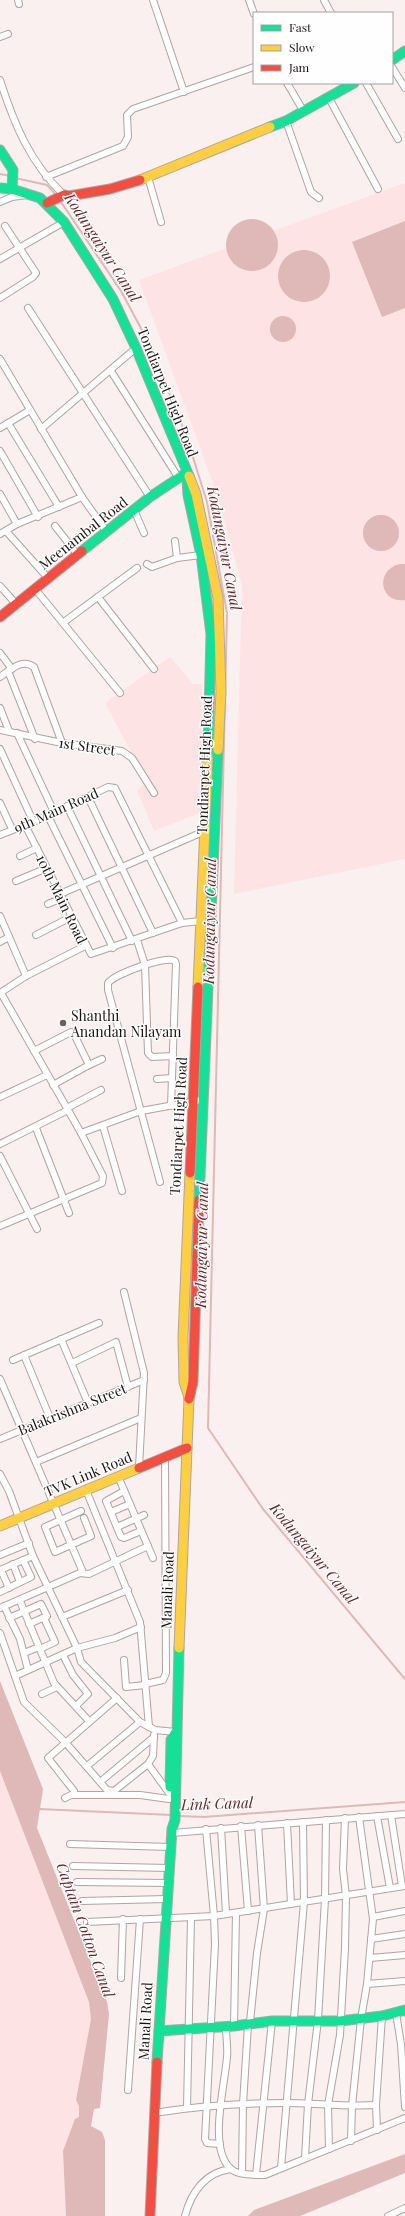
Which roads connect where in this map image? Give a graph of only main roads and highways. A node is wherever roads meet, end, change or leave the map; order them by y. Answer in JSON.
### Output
{"nodes":[{"id":1,"x":405,"y":51,"type":"edge"},
{"id":2,"x":393,"y":59,"type":"edge"},
{"id":3,"x":352,"y":84,"type":"edge"},
{"id":4,"x":0,"y":150,"type":"edge"},
{"id":5,"x":12,"y":186,"type":"junction"},
{"id":6,"x":0,"y":188,"type":"edge"},
{"id":7,"x":57,"y":199,"type":"junction"},
{"id":8,"x":182,"y":475,"type":"junction"},
{"id":9,"x":0,"y":617,"type":"edge"},
{"id":10,"x":198,"y":1100,"type":"junction"},
{"id":11,"x":187,"y":1448,"type":"junction"},
{"id":12,"x":19,"y":1517,"type":"junction"},
{"id":13,"x":0,"y":1519,"type":"edge"},
{"id":14,"x":0,"y":1526,"type":"edge"},
{"id":15,"x":176,"y":1732,"type":"junction"},
{"id":16,"x":170,"y":1800,"type":"junction"},
{"id":17,"x":402,"y":2012,"type":"edge"},
{"id":18,"x":159,"y":2031,"type":"junction"},
{"id":19,"x":150,"y":2216,"type":"edge"}],
"edges":[{"from":1,"to":2,"type":"main road"},
{"from":3,"to":7,"type":"main road"},
{"from":4,"to":5,"type":"main road"},
{"from":5,"to":6,"type":"main road","name":"Tondiarpet High Road"},
{"from":5,"to":7,"type":"main road","name":"Tondiarpet High Road"},
{"from":7,"to":8,"type":"main road","name":"Tondiarpet High Road"},
{"from":8,"to":9,"type":"main road","name":"Meenambal Road"},
{"from":8,"to":10,"type":"main road","name":"Tondiarpet High Road"},
{"from":8,"to":10,"type":"main road","name":"Tondiarpet High Road"},
{"from":10,"to":11,"type":"main road","name":"Tondiarpet High Road"},
{"from":11,"to":12,"type":"main road","name":"TVK Link Road"},
{"from":11,"to":15,"type":"main road","name":"Manali Road"},
{"from":12,"to":13,"type":"main road"},
{"from":12,"to":14,"type":"main road","name":"TVK Link Road"},
{"from":15,"to":16,"type":"main road","name":"Manali Road"},
{"from":15,"to":16,"type":"main road","name":"Manali Road"},
{"from":16,"to":18,"type":"main road","name":"Manali Road"},
{"from":17,"to":18,"type":"main road"},
{"from":18,"to":19,"type":"main road","name":"Manali Road"}]}
